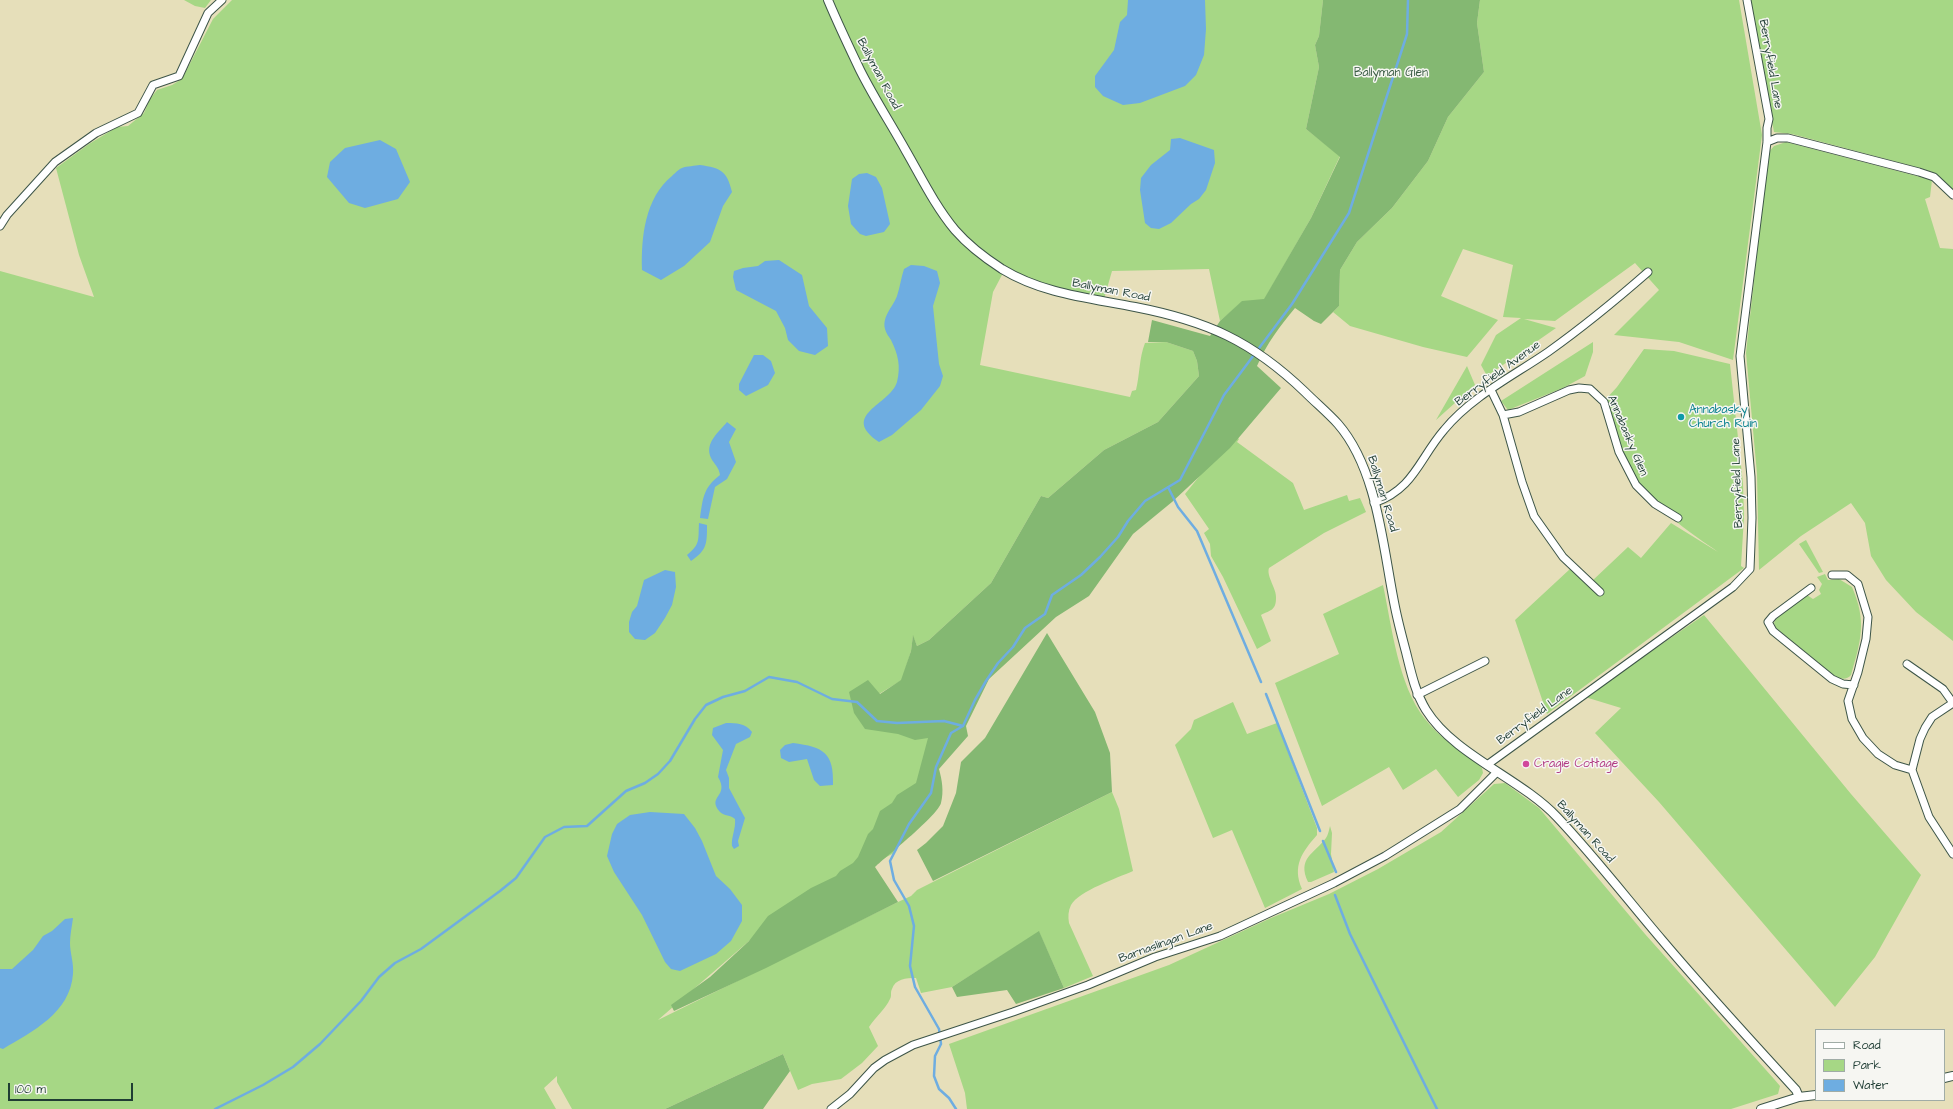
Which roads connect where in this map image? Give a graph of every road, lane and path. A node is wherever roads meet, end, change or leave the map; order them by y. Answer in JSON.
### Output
{"nodes":[{"id":1,"x":222,"y":0,"type":"edge"},
{"id":2,"x":828,"y":0,"type":"edge"},
{"id":3,"x":1747,"y":0,"type":"edge"},
{"id":4,"x":1767,"y":142,"type":"junction"},
{"id":5,"x":1953,"y":194,"type":"edge"},
{"id":6,"x":0,"y":226,"type":"edge"},
{"id":7,"x":1648,"y":272,"type":"dead end"},
{"id":8,"x":1491,"y":390,"type":"junction"},
{"id":9,"x":1503,"y":415,"type":"junction"},
{"id":10,"x":1374,"y":503,"type":"junction"},
{"id":11,"x":1678,"y":518,"type":"dead end"},
{"id":12,"x":1832,"y":575,"type":"dead end"},
{"id":13,"x":1811,"y":588,"type":"dead end"},
{"id":14,"x":1600,"y":592,"type":"dead end"},
{"id":15,"x":1485,"y":661,"type":"dead end"},
{"id":16,"x":1907,"y":664,"type":"dead end"},
{"id":17,"x":1854,"y":685,"type":"junction"},
{"id":18,"x":1417,"y":695,"type":"junction"},
{"id":19,"x":1953,"y":703,"type":"edge"},
{"id":20,"x":1487,"y":765,"type":"junction"},
{"id":21,"x":1912,"y":770,"type":"junction"},
{"id":22,"x":1497,"y":772,"type":"junction"},
{"id":23,"x":1953,"y":854,"type":"edge"},
{"id":24,"x":1815,"y":1096,"type":"edge"},
{"id":25,"x":1799,"y":1097,"type":"junction"},
{"id":26,"x":831,"y":1109,"type":"edge"},
{"id":27,"x":1761,"y":1109,"type":"edge"}],
"edges":[{"from":1,"to":6,"type":"street"},
{"from":2,"to":10,"type":"street","name":"Ballyman Road"},
{"from":3,"to":4,"type":"street","name":"Berryfield Lane"},
{"from":4,"to":5,"type":"street"},
{"from":4,"to":20,"type":"street","name":"Berryfield Lane"},
{"from":7,"to":8,"type":"street","name":"Berryfield Avenue"},
{"from":8,"to":9,"type":"street"},
{"from":8,"to":10,"type":"street","name":"Berryfield Avenue"},
{"from":9,"to":11,"type":"street","name":"Annabasky Glen"},
{"from":9,"to":14,"type":"street"},
{"from":10,"to":18,"type":"street","name":"Ballyman Road"},
{"from":12,"to":17,"type":"street"},
{"from":13,"to":17,"type":"street"},
{"from":15,"to":18,"type":"street"},
{"from":16,"to":19,"type":"street"},
{"from":17,"to":21,"type":"street"},
{"from":18,"to":20,"type":"street","name":"Ballyman Road"},
{"from":19,"to":21,"type":"street"},
{"from":20,"to":22,"type":"street","name":"Ballyman Road"},
{"from":21,"to":23,"type":"street"},
{"from":22,"to":25,"type":"street","name":"Ballyman Road"},
{"from":22,"to":26,"type":"street","name":"Barnaslingan Lane"},
{"from":24,"to":25,"type":"street"},
{"from":25,"to":27,"type":"street"}]}
